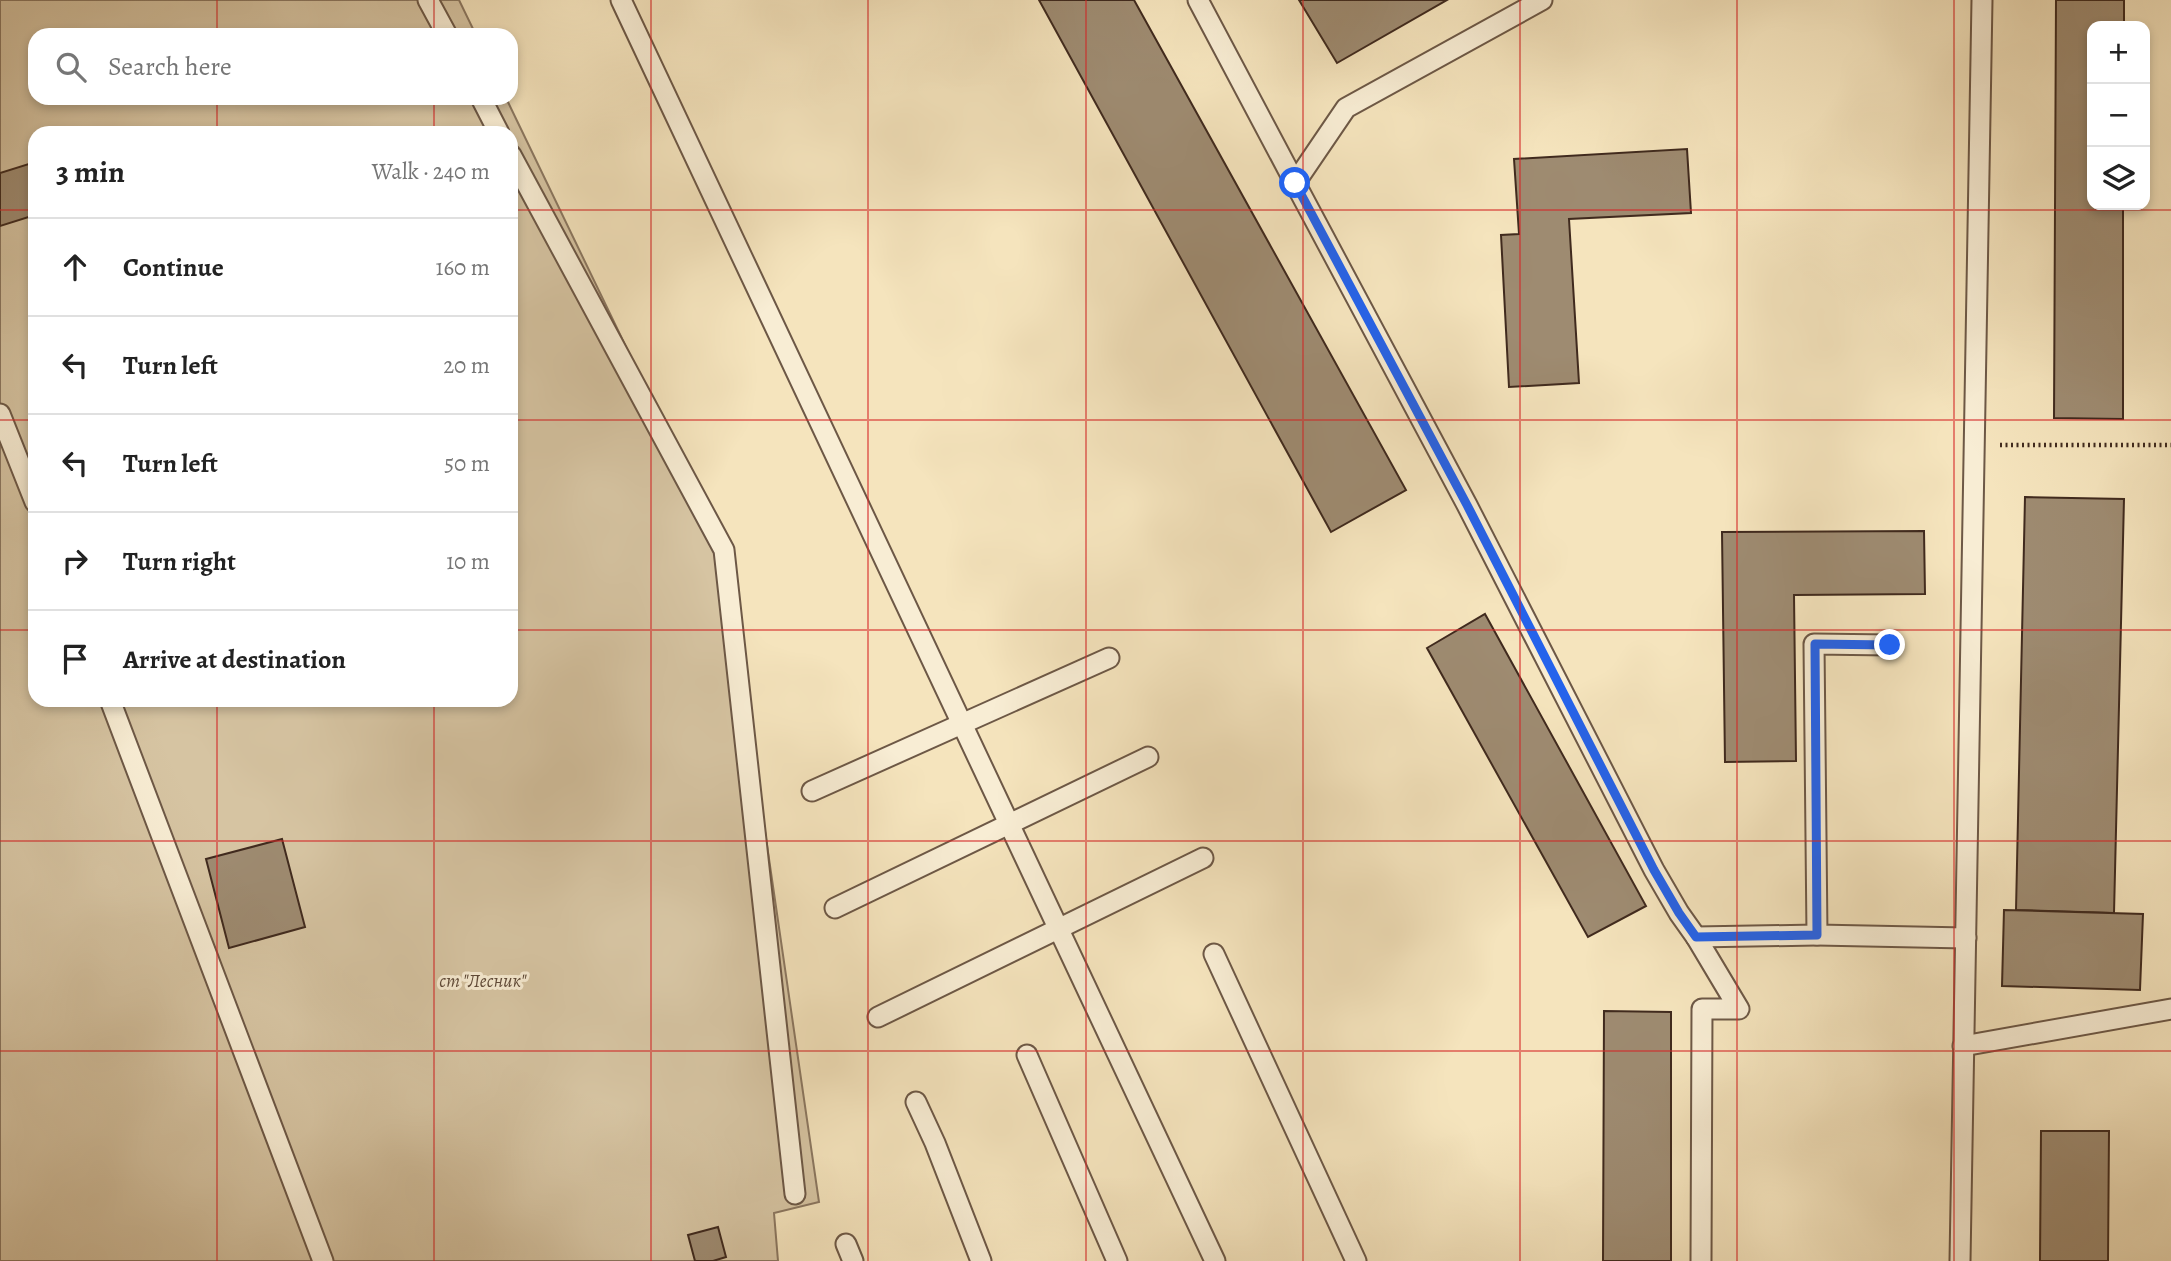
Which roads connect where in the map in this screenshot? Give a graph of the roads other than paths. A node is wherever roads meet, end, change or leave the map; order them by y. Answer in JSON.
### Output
{"nodes":[{"id":1,"x":428,"y":0,"type":"edge"},
{"id":2,"x":621,"y":0,"type":"edge"},
{"id":3,"x":1198,"y":0,"type":"edge"},
{"id":4,"x":1542,"y":0,"type":"edge"},
{"id":5,"x":1982,"y":0,"type":"edge"},
{"id":6,"x":443,"y":28,"type":"edge"},
{"id":7,"x":485,"y":105,"type":"edge"},
{"id":8,"x":495,"y":126,"type":"edge"},
{"id":9,"x":518,"y":168,"type":"edge"},
{"id":10,"x":1295,"y":183,"type":"junction"},
{"id":11,"x":0,"y":414,"type":"edge"},
{"id":12,"x":28,"y":484,"type":"edge"},
{"id":13,"x":1890,"y":645,"type":"dead end"},
{"id":14,"x":1109,"y":658,"type":"dead end"},
{"id":15,"x":113,"y":707,"type":"edge"},
{"id":16,"x":961,"y":725,"type":"junction"},
{"id":17,"x":1148,"y":757,"type":"dead end"},
{"id":18,"x":813,"y":792,"type":"dead end"},
{"id":19,"x":1009,"y":824,"type":"junction"},
{"id":20,"x":1203,"y":858,"type":"dead end"},
{"id":21,"x":835,"y":908,"type":"dead end"},
{"id":22,"x":1059,"y":930,"type":"junction"},
{"id":23,"x":1817,"y":935,"type":"junction"},
{"id":24,"x":1696,"y":937,"type":"junction"},
{"id":25,"x":1966,"y":938,"type":"junction"},
{"id":26,"x":1214,"y":954,"type":"dead end"},
{"id":27,"x":2171,"y":1009,"type":"edge"},
{"id":28,"x":878,"y":1017,"type":"dead end"},
{"id":29,"x":1964,"y":1046,"type":"junction"},
{"id":30,"x":1027,"y":1055,"type":"dead end"},
{"id":31,"x":916,"y":1102,"type":"dead end"},
{"id":32,"x":795,"y":1194,"type":"dead end"},
{"id":33,"x":323,"y":1261,"type":"edge"},
{"id":34,"x":981,"y":1261,"type":"edge"},
{"id":35,"x":1117,"y":1261,"type":"edge"},
{"id":36,"x":1215,"y":1261,"type":"edge"},
{"id":37,"x":1356,"y":1261,"type":"edge"},
{"id":38,"x":1701,"y":1261,"type":"edge"},
{"id":39,"x":1960,"y":1261,"type":"edge"}],
"edges":[{"from":1,"to":6,"type":"lane"},
{"from":2,"to":16,"type":"lane"},
{"from":3,"to":10,"type":"lane"},
{"from":4,"to":10,"type":"lane"},
{"from":5,"to":25,"type":"lane"},
{"from":7,"to":8,"type":"lane"},
{"from":9,"to":32,"type":"lane"},
{"from":10,"to":24,"type":"lane"},
{"from":11,"to":12,"type":"lane"},
{"from":13,"to":23,"type":"lane"},
{"from":14,"to":16,"type":"lane"},
{"from":15,"to":33,"type":"lane"},
{"from":16,"to":18,"type":"lane"},
{"from":16,"to":19,"type":"lane"},
{"from":17,"to":19,"type":"lane"},
{"from":19,"to":21,"type":"lane"},
{"from":19,"to":22,"type":"lane"},
{"from":20,"to":22,"type":"lane"},
{"from":22,"to":28,"type":"lane"},
{"from":22,"to":36,"type":"lane"},
{"from":23,"to":24,"type":"lane"},
{"from":23,"to":25,"type":"lane"},
{"from":24,"to":38,"type":"lane"},
{"from":25,"to":29,"type":"lane"},
{"from":26,"to":37,"type":"lane"},
{"from":27,"to":29,"type":"lane"},
{"from":29,"to":39,"type":"lane"},
{"from":30,"to":35,"type":"lane"},
{"from":31,"to":34,"type":"lane"}]}
